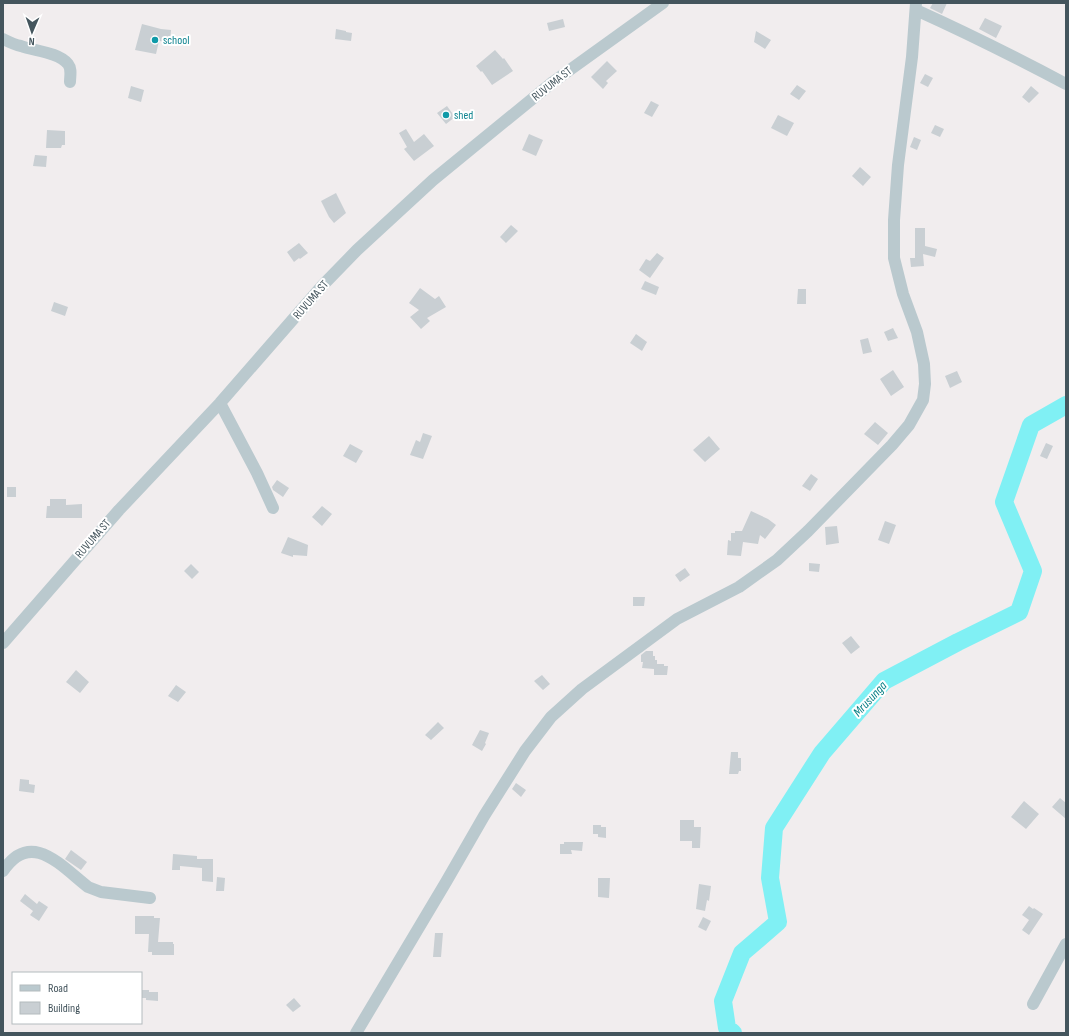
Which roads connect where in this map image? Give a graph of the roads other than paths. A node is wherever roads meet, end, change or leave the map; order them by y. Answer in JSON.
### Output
{"nodes":[{"id":1,"x":663,"y":3,"type":"edge"},
{"id":2,"x":916,"y":7,"type":"edge"},
{"id":3,"x":3,"y":39,"type":"edge"},
{"id":4,"x":70,"y":82,"type":"dead end"},
{"id":5,"x":1066,"y":84,"type":"edge"},
{"id":6,"x":220,"y":403,"type":"junction"},
{"id":7,"x":273,"y":508,"type":"dead end"},
{"id":8,"x":3,"y":643,"type":"edge"},
{"id":9,"x":3,"y":871,"type":"edge"},
{"id":10,"x":150,"y":898,"type":"dead end"},
{"id":11,"x":1066,"y":944,"type":"edge"},
{"id":12,"x":1033,"y":1004,"type":"dead end"},
{"id":13,"x":356,"y":1033,"type":"edge"}],
"edges":[{"from":1,"to":6,"type":"street","name":"RUVUMA ST"},
{"from":2,"to":5,"type":"street"},
{"from":2,"to":13,"type":"street"},
{"from":3,"to":4,"type":"street"},
{"from":6,"to":7,"type":"street"},
{"from":6,"to":8,"type":"street","name":"RUVUMA ST"},
{"from":9,"to":10,"type":"street"},
{"from":11,"to":12,"type":"street"}]}
